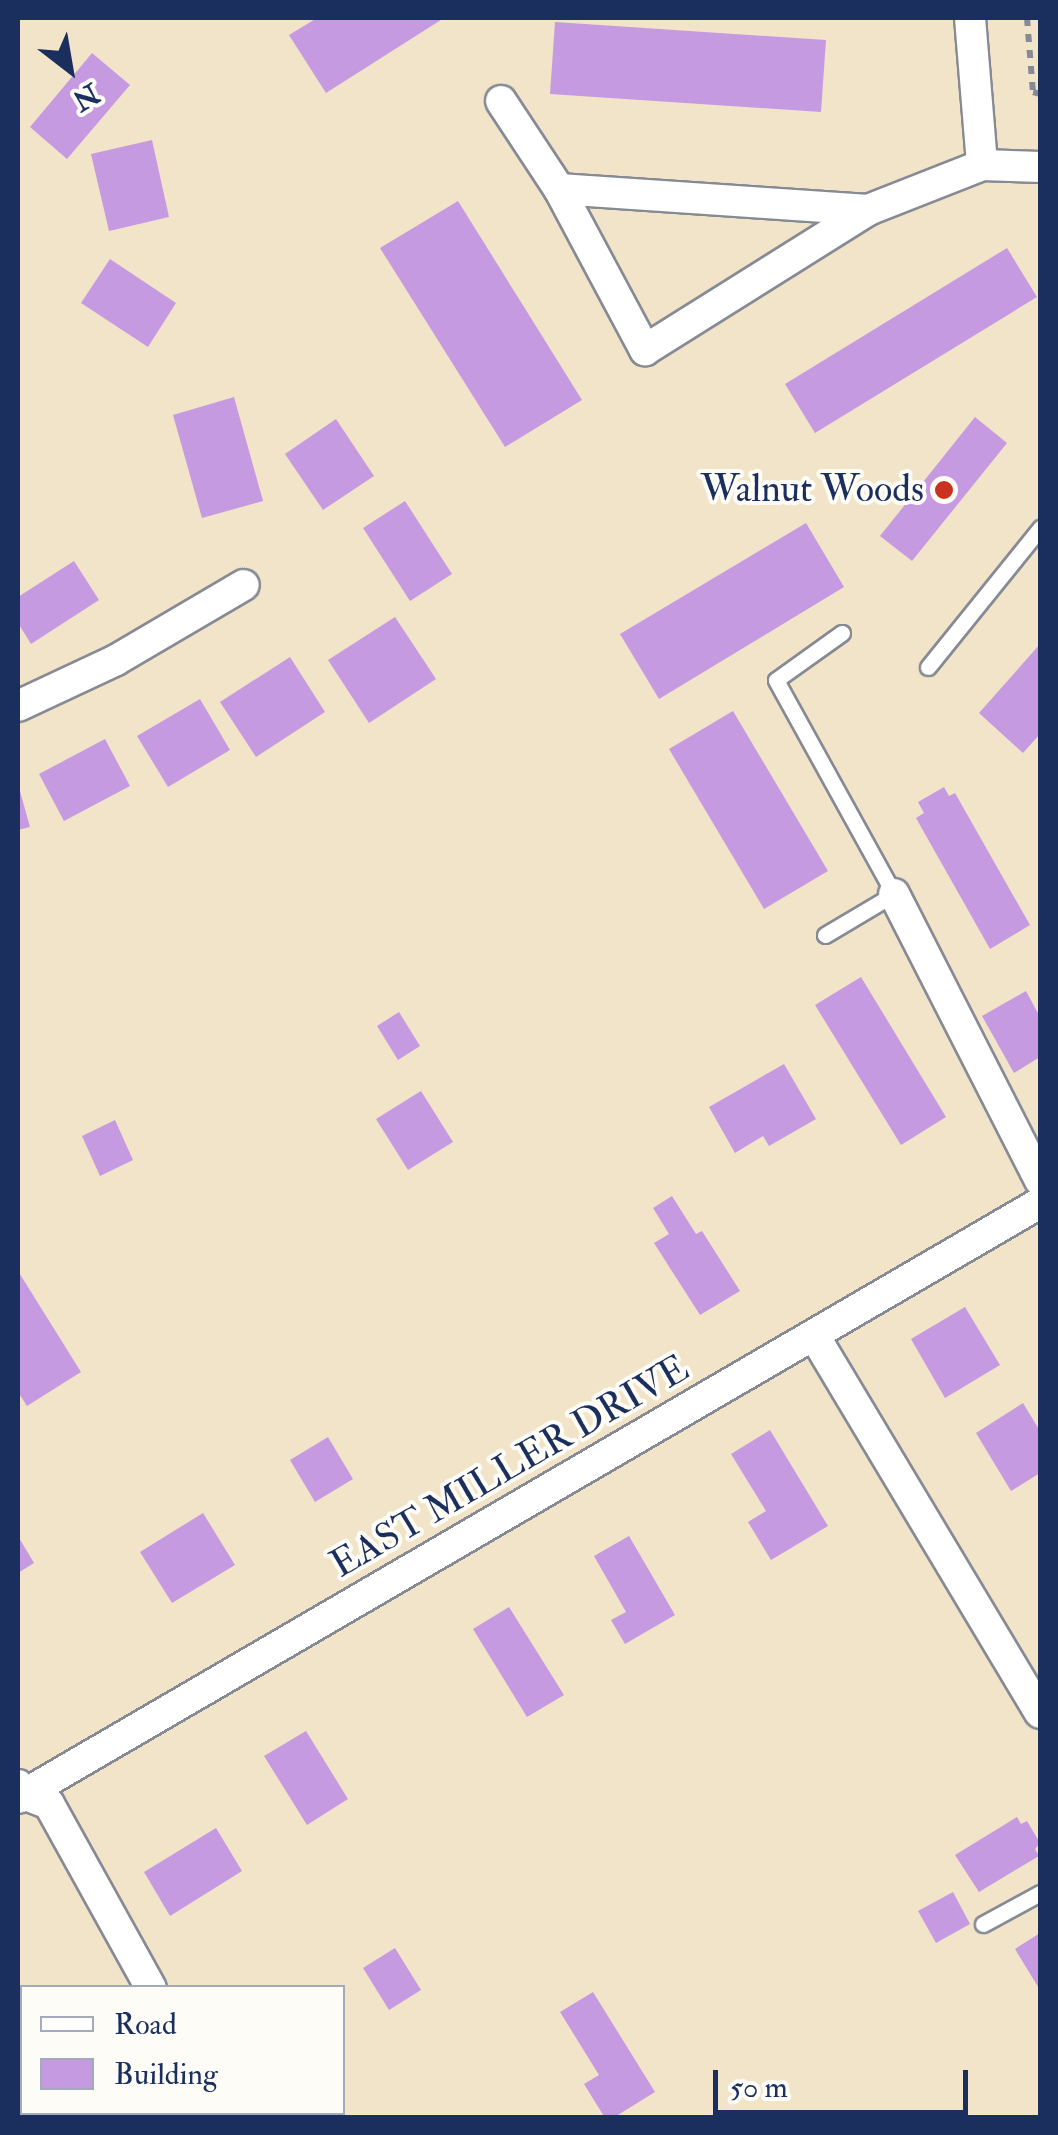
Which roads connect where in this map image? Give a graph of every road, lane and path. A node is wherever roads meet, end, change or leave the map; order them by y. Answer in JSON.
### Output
{"nodes":[{"id":1,"x":970,"y":18,"type":"edge"},
{"id":2,"x":1027,"y":18,"type":"edge"},
{"id":3,"x":1040,"y":94,"type":"edge"},
{"id":4,"x":501,"y":101,"type":"dead end"},
{"id":5,"x":982,"y":165,"type":"junction"},
{"id":6,"x":1040,"y":167,"type":"edge"},
{"id":7,"x":559,"y":189,"type":"junction"},
{"id":8,"x":868,"y":210,"type":"junction"},
{"id":9,"x":1040,"y":528,"type":"edge"},
{"id":10,"x":244,"y":585,"type":"dead end"},
{"id":11,"x":842,"y":633,"type":"dead end"},
{"id":12,"x":928,"y":667,"type":"dead end"},
{"id":13,"x":18,"y":706,"type":"edge"},
{"id":14,"x":894,"y":894,"type":"junction"},
{"id":15,"x":825,"y":936,"type":"dead end"},
{"id":16,"x":1040,"y":1182,"type":"edge"},
{"id":17,"x":1040,"y":1203,"type":"edge"},
{"id":18,"x":815,"y":1337,"type":"junction"},
{"id":19,"x":1040,"y":1713,"type":"edge"},
{"id":20,"x":19,"y":1792,"type":"edge"},
{"id":21,"x":1040,"y":1893,"type":"edge"},
{"id":22,"x":983,"y":1924,"type":"dead end"},
{"id":23,"x":149,"y":1985,"type":"edge"}],
"edges":[{"from":1,"to":5,"type":"street"},
{"from":2,"to":3,"type":"path"},
{"from":4,"to":7,"type":"street"},
{"from":5,"to":6,"type":"street"},
{"from":5,"to":8,"type":"street"},
{"from":7,"to":8,"type":"street"},
{"from":7,"to":8,"type":"street"},
{"from":9,"to":12,"type":"lane"},
{"from":10,"to":13,"type":"street"},
{"from":11,"to":14,"type":"lane"},
{"from":14,"to":15,"type":"lane"},
{"from":14,"to":16,"type":"street"},
{"from":17,"to":18,"type":"street","name":"EAST MILLER DRIVE"},
{"from":18,"to":19,"type":"street"},
{"from":18,"to":20,"type":"street","name":"EAST MILLER DRIVE"},
{"from":20,"to":23,"type":"street"},
{"from":21,"to":22,"type":"lane"}]}
